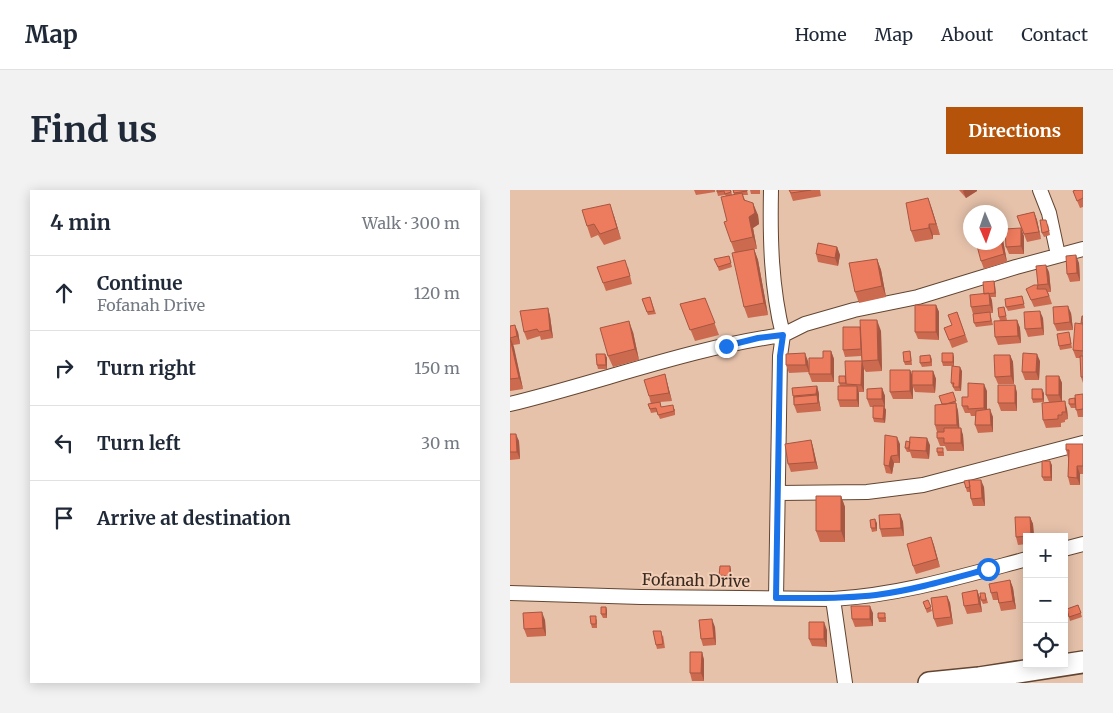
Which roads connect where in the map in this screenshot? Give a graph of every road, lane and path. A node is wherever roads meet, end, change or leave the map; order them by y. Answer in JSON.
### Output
{"nodes":[{"id":1,"x":771,"y":190,"type":"edge"},
{"id":2,"x":1040,"y":190,"type":"edge"},
{"id":3,"x":1083,"y":249,"type":"edge"},
{"id":4,"x":1058,"y":255,"type":"junction"},
{"id":5,"x":783,"y":335,"type":"junction"},
{"id":6,"x":510,"y":404,"type":"edge"},
{"id":7,"x":1083,"y":443,"type":"edge"},
{"id":8,"x":779,"y":493,"type":"junction"},
{"id":9,"x":1083,"y":544,"type":"edge"},
{"id":10,"x":1068,"y":548,"type":"edge"},
{"id":11,"x":1023,"y":560,"type":"edge"},
{"id":12,"x":510,"y":593,"type":"edge"},
{"id":13,"x":776,"y":598,"type":"junction"},
{"id":14,"x":833,"y":599,"type":"junction"},
{"id":15,"x":1083,"y":662,"type":"edge"},
{"id":16,"x":1083,"y":673,"type":"edge"},
{"id":17,"x":845,"y":683,"type":"edge"},
{"id":18,"x":928,"y":683,"type":"edge"},
{"id":19,"x":1016,"y":683,"type":"edge"}],
"edges":[{"from":1,"to":5,"type":"street"},
{"from":2,"to":4,"type":"street"},
{"from":3,"to":4,"type":"street"},
{"from":4,"to":5,"type":"street"},
{"from":5,"to":6,"type":"street"},
{"from":5,"to":8,"type":"street"},
{"from":7,"to":8,"type":"street"},
{"from":8,"to":13,"type":"street"},
{"from":9,"to":10,"type":"street"},
{"from":11,"to":14,"type":"street","name":"Fofanah Drive"},
{"from":12,"to":13,"type":"street","name":"Fofanah Drive"},
{"from":13,"to":14,"type":"street","name":"Fofanah Drive"},
{"from":14,"to":17,"type":"street"},
{"from":15,"to":18,"type":"highway"},
{"from":16,"to":19,"type":"highway"}]}
